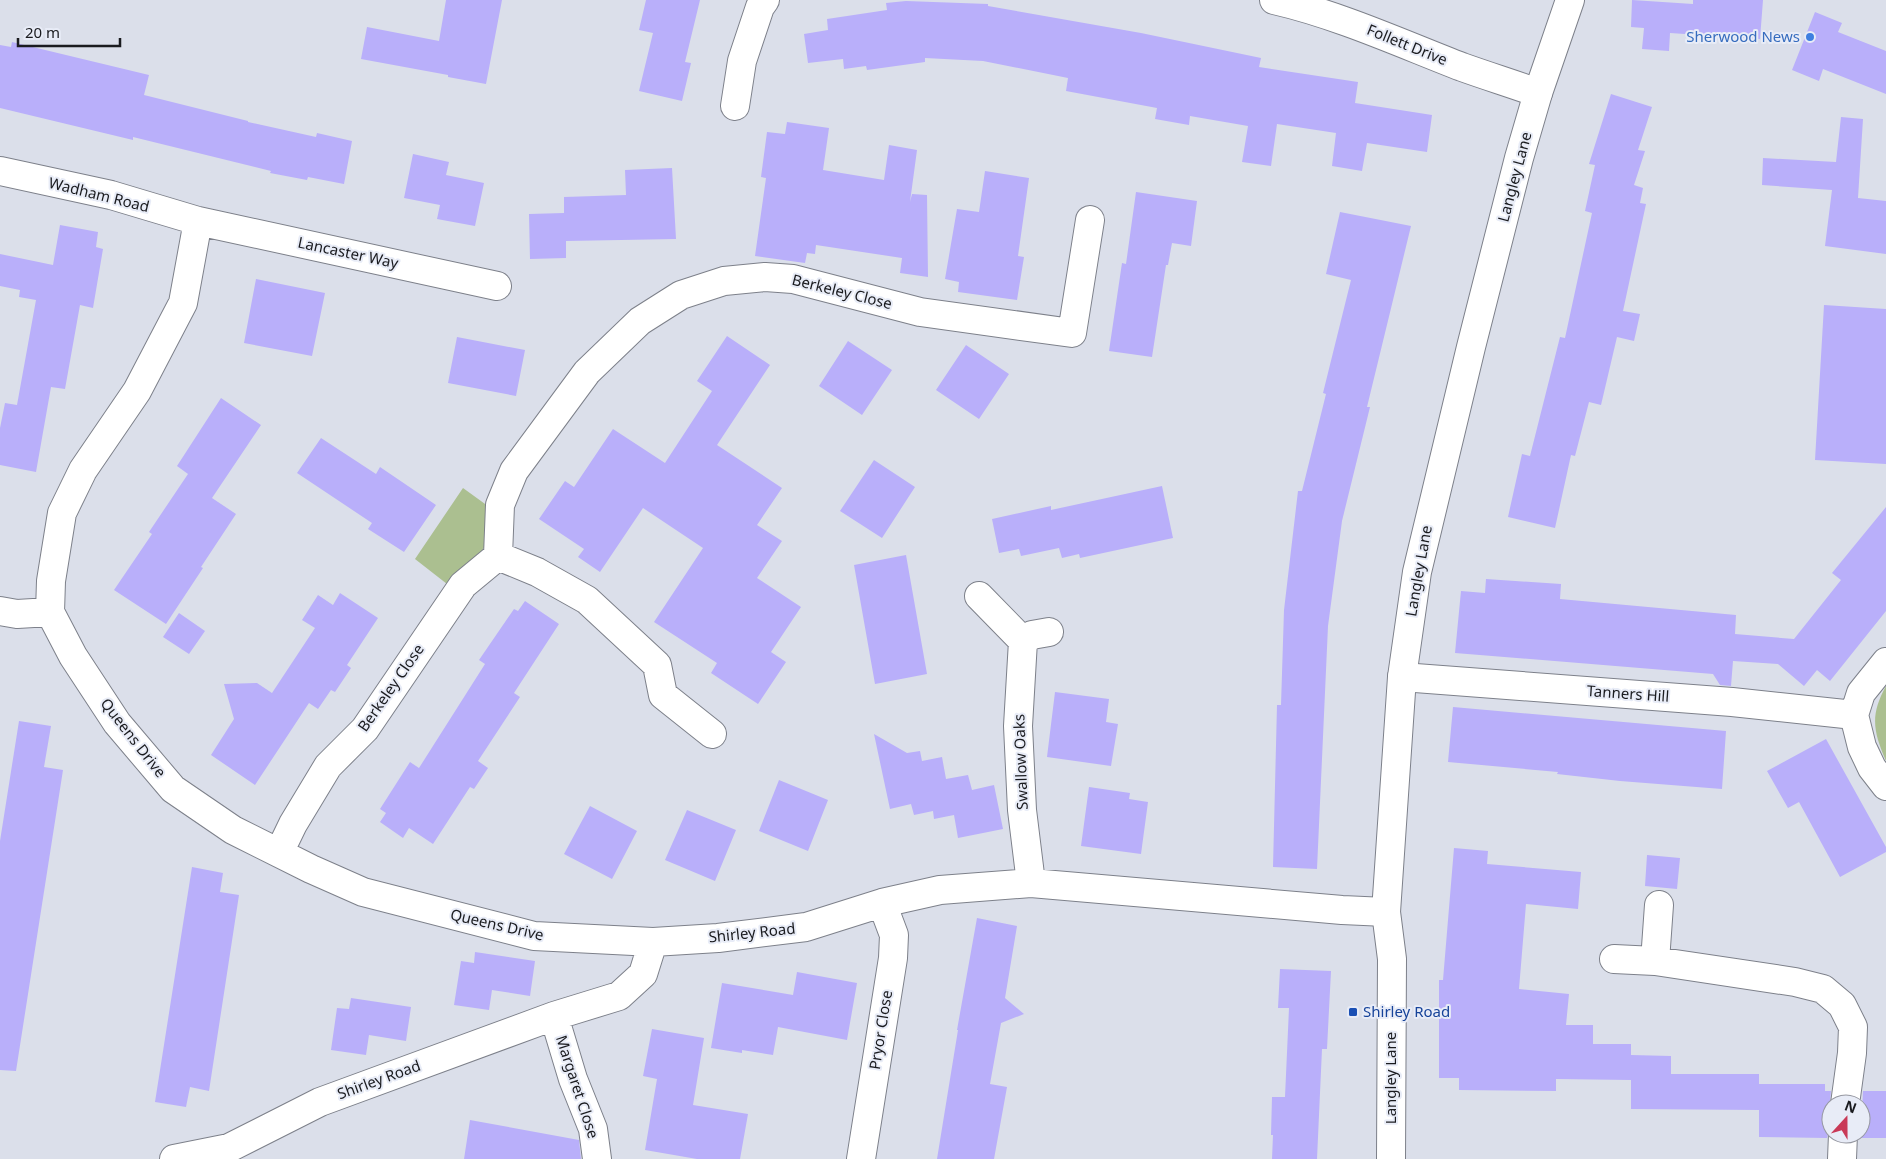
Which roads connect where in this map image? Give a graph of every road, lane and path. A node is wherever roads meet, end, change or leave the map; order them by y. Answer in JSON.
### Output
{"nodes":[{"id":1,"x":765,"y":0,"type":"edge"},
{"id":2,"x":1274,"y":0,"type":"edge"},
{"id":3,"x":1570,"y":0,"type":"edge"},
{"id":4,"x":1538,"y":93,"type":"junction"},
{"id":5,"x":735,"y":106,"type":"dead end"},
{"id":6,"x":0,"y":172,"type":"edge"},
{"id":7,"x":1090,"y":220,"type":"dead end"},
{"id":8,"x":198,"y":221,"type":"junction"},
{"id":9,"x":497,"y":286,"type":"dead end"},
{"id":10,"x":498,"y":556,"type":"junction"},
{"id":11,"x":979,"y":596,"type":"dead end"},
{"id":12,"x":0,"y":611,"type":"edge"},
{"id":13,"x":50,"y":612,"type":"junction"},
{"id":14,"x":1049,"y":632,"type":"dead end"},
{"id":15,"x":1023,"y":641,"type":"junction"},
{"id":16,"x":1886,"y":662,"type":"edge"},
{"id":17,"x":1402,"y":677,"type":"junction"},
{"id":18,"x":1854,"y":715,"type":"junction"},
{"id":19,"x":712,"y":734,"type":"dead end"},
{"id":20,"x":1886,"y":786,"type":"edge"},
{"id":21,"x":279,"y":853,"type":"junction"},
{"id":22,"x":1031,"y":882,"type":"junction"},
{"id":23,"x":882,"y":903,"type":"junction"},
{"id":24,"x":1660,"y":905,"type":"dead end"},
{"id":25,"x":1386,"y":912,"type":"junction"},
{"id":26,"x":653,"y":942,"type":"junction"},
{"id":27,"x":1614,"y":959,"type":"dead end"},
{"id":28,"x":1655,"y":961,"type":"junction"},
{"id":29,"x":554,"y":1016,"type":"junction"},
{"id":30,"x":1846,"y":1094,"type":"edge"},
{"id":31,"x":1843,"y":1144,"type":"edge"},
{"id":32,"x":174,"y":1159,"type":"edge"},
{"id":33,"x":598,"y":1159,"type":"edge"},
{"id":34,"x":861,"y":1159,"type":"edge"},
{"id":35,"x":1391,"y":1159,"type":"edge"},
{"id":36,"x":1842,"y":1159,"type":"edge"}],
"edges":[{"from":1,"to":5,"type":"street"},
{"from":2,"to":4,"type":"street","name":"Follett Drive"},
{"from":3,"to":4,"type":"street","name":"Langley Lane"},
{"from":4,"to":17,"type":"street","name":"Langley Lane"},
{"from":6,"to":8,"type":"street","name":"Wadham Road"},
{"from":7,"to":10,"type":"street","name":"Berkeley Close"},
{"from":8,"to":9,"type":"street","name":"Lancaster Way"},
{"from":8,"to":13,"type":"street","name":"Queens Drive"},
{"from":10,"to":19,"type":"street"},
{"from":10,"to":21,"type":"street","name":"Berkeley Close"},
{"from":11,"to":15,"type":"street"},
{"from":12,"to":13,"type":"street"},
{"from":13,"to":21,"type":"street","name":"Queens Drive"},
{"from":14,"to":15,"type":"street"},
{"from":15,"to":22,"type":"street","name":"Swallow Oaks"},
{"from":16,"to":18,"type":"street"},
{"from":17,"to":18,"type":"street","name":"Tanners Hill"},
{"from":17,"to":25,"type":"street","name":"Langley Lane"},
{"from":18,"to":20,"type":"street"},
{"from":21,"to":26,"type":"street","name":"Queens Drive"},
{"from":22,"to":23,"type":"street","name":"Shirley Road"},
{"from":22,"to":25,"type":"street","name":"Shirley Road"},
{"from":23,"to":26,"type":"street","name":"Shirley Road"},
{"from":23,"to":34,"type":"street","name":"Pryor Close"},
{"from":24,"to":28,"type":"street"},
{"from":25,"to":35,"type":"street","name":"Langley Lane"},
{"from":26,"to":29,"type":"street","name":"Shirley Road"},
{"from":27,"to":28,"type":"street"},
{"from":28,"to":30,"type":"street"},
{"from":29,"to":32,"type":"street","name":"Shirley Road"},
{"from":29,"to":33,"type":"street","name":"Margaret Close"},
{"from":31,"to":36,"type":"street"}]}
